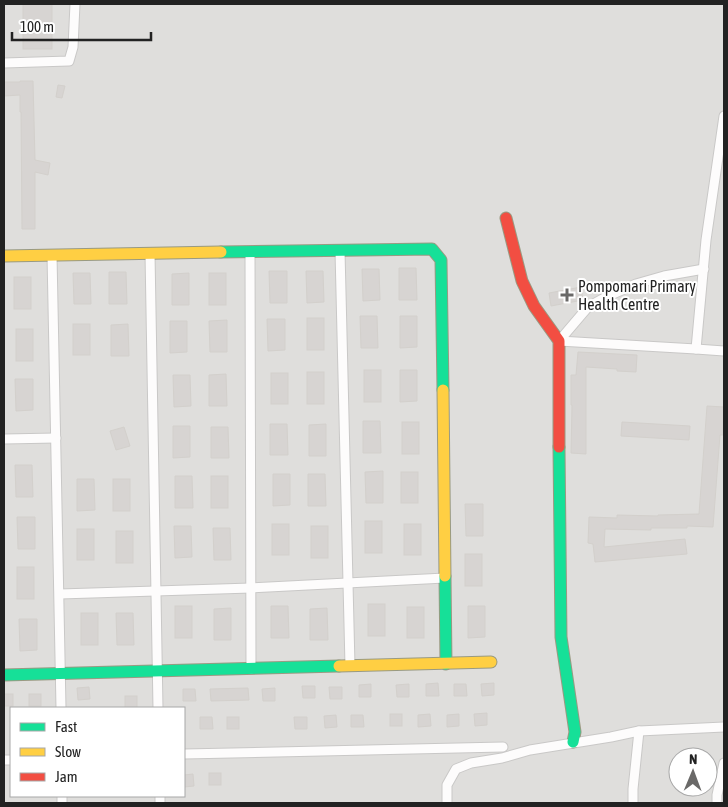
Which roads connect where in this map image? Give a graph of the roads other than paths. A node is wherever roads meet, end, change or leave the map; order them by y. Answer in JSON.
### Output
{"nodes":[{"id":1,"x":75,"y":4,"type":"edge"},
{"id":2,"x":4,"y":63,"type":"edge"},
{"id":3,"x":724,"y":116,"type":"edge"},
{"id":4,"x":506,"y":218,"type":"dead end"},
{"id":5,"x":340,"y":251,"type":"junction"},
{"id":6,"x":250,"y":252,"type":"junction"},
{"id":7,"x":150,"y":254,"type":"junction"},
{"id":8,"x":52,"y":255,"type":"junction"},
{"id":9,"x":4,"y":256,"type":"edge"},
{"id":10,"x":704,"y":269,"type":"junction"},
{"id":11,"x":559,"y":341,"type":"junction"},
{"id":12,"x":696,"y":348,"type":"junction"},
{"id":13,"x":724,"y":351,"type":"edge"},
{"id":14,"x":56,"y":438,"type":"junction"},
{"id":15,"x":4,"y":439,"type":"edge"},
{"id":16,"x":445,"y":578,"type":"junction"},
{"id":17,"x":348,"y":583,"type":"junction"},
{"id":18,"x":251,"y":588,"type":"junction"},
{"id":19,"x":156,"y":592,"type":"junction"},
{"id":20,"x":60,"y":594,"type":"junction"},
{"id":21,"x":491,"y":662,"type":"dead end"},
{"id":22,"x":446,"y":664,"type":"junction"},
{"id":23,"x":350,"y":666,"type":"junction"},
{"id":24,"x":251,"y":669,"type":"junction"},
{"id":25,"x":158,"y":671,"type":"junction"},
{"id":26,"x":4,"y":674,"type":"edge"},
{"id":27,"x":61,"y":674,"type":"junction"},
{"id":28,"x":62,"y":707,"type":"edge"},
{"id":29,"x":158,"y":707,"type":"edge"},
{"id":30,"x":724,"y":727,"type":"edge"},
{"id":31,"x":639,"y":731,"type":"junction"},
{"id":32,"x":573,"y":742,"type":"junction"},
{"id":33,"x":503,"y":747,"type":"dead end"},
{"id":34,"x":185,"y":754,"type":"edge"},
{"id":35,"x":724,"y":762,"type":"edge"},
{"id":36,"x":447,"y":803,"type":"edge"},
{"id":37,"x":633,"y":803,"type":"edge"},
{"id":38,"x":716,"y":803,"type":"edge"}],
"edges":[{"from":1,"to":2,"type":"street"},
{"from":3,"to":10,"type":"street"},
{"from":4,"to":11,"type":"street"},
{"from":5,"to":6,"type":"street"},
{"from":5,"to":16,"type":"street"},
{"from":5,"to":17,"type":"street"},
{"from":6,"to":7,"type":"street"},
{"from":6,"to":18,"type":"street"},
{"from":7,"to":8,"type":"street"},
{"from":7,"to":19,"type":"street"},
{"from":8,"to":9,"type":"street"},
{"from":8,"to":14,"type":"street"},
{"from":10,"to":11,"type":"street"},
{"from":10,"to":12,"type":"street"},
{"from":11,"to":12,"type":"street"},
{"from":11,"to":32,"type":"street"},
{"from":12,"to":13,"type":"street"},
{"from":14,"to":15,"type":"street"},
{"from":14,"to":20,"type":"street"},
{"from":16,"to":17,"type":"street"},
{"from":16,"to":22,"type":"street"},
{"from":17,"to":18,"type":"street"},
{"from":17,"to":23,"type":"street"},
{"from":18,"to":19,"type":"street"},
{"from":18,"to":24,"type":"street"},
{"from":19,"to":20,"type":"street"},
{"from":19,"to":25,"type":"street"},
{"from":20,"to":27,"type":"street"},
{"from":21,"to":22,"type":"street"},
{"from":22,"to":23,"type":"street"},
{"from":23,"to":24,"type":"street"},
{"from":24,"to":25,"type":"street"},
{"from":25,"to":27,"type":"street"},
{"from":25,"to":29,"type":"street"},
{"from":26,"to":27,"type":"street"},
{"from":27,"to":28,"type":"street"},
{"from":30,"to":31,"type":"street"},
{"from":31,"to":32,"type":"street"},
{"from":31,"to":37,"type":"street"},
{"from":32,"to":36,"type":"street"},
{"from":33,"to":34,"type":"street"},
{"from":35,"to":38,"type":"street"}]}
